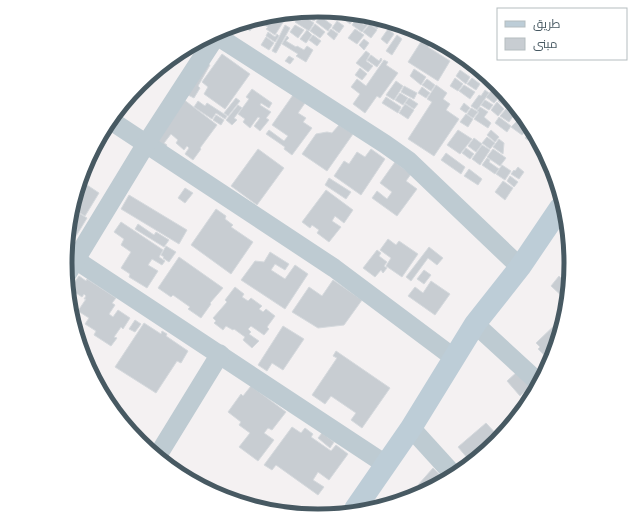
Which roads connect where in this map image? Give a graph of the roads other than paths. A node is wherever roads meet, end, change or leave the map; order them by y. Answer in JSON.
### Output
{"nodes":[{"id":1,"x":222,"y":36,"type":"edge"},
{"id":2,"x":212,"y":41,"type":"edge"},
{"id":3,"x":115,"y":123,"type":"edge"},
{"id":4,"x":146,"y":144,"type":"junction"},
{"id":5,"x":558,"y":211,"type":"edge"},
{"id":6,"x":72,"y":265,"type":"edge"},
{"id":7,"x":520,"y":267,"type":"junction"},
{"id":8,"x":72,"y":268,"type":"edge"},
{"id":9,"x":475,"y":324,"type":"junction"},
{"id":10,"x":220,"y":354,"type":"junction"},
{"id":11,"x":454,"y":357,"type":"junction"},
{"id":12,"x":535,"y":379,"type":"edge"},
{"id":13,"x":411,"y":428,"type":"junction"},
{"id":14,"x":160,"y":452,"type":"edge"},
{"id":15,"x":385,"y":464,"type":"junction"},
{"id":16,"x":450,"y":470,"type":"edge"},
{"id":17,"x":357,"y":506,"type":"edge"}],
"edges":[{"from":1,"to":7,"type":"street"},
{"from":2,"to":4,"type":"street"},
{"from":3,"to":4,"type":"street"},
{"from":4,"to":6,"type":"street"},
{"from":4,"to":11,"type":"street"},
{"from":5,"to":7,"type":"street"},
{"from":7,"to":9,"type":"street"},
{"from":8,"to":10,"type":"street"},
{"from":9,"to":11,"type":"street"},
{"from":9,"to":12,"type":"street"},
{"from":10,"to":14,"type":"street"},
{"from":10,"to":15,"type":"street"},
{"from":11,"to":13,"type":"street"},
{"from":13,"to":15,"type":"street"},
{"from":13,"to":16,"type":"street"},
{"from":15,"to":17,"type":"street"}]}
